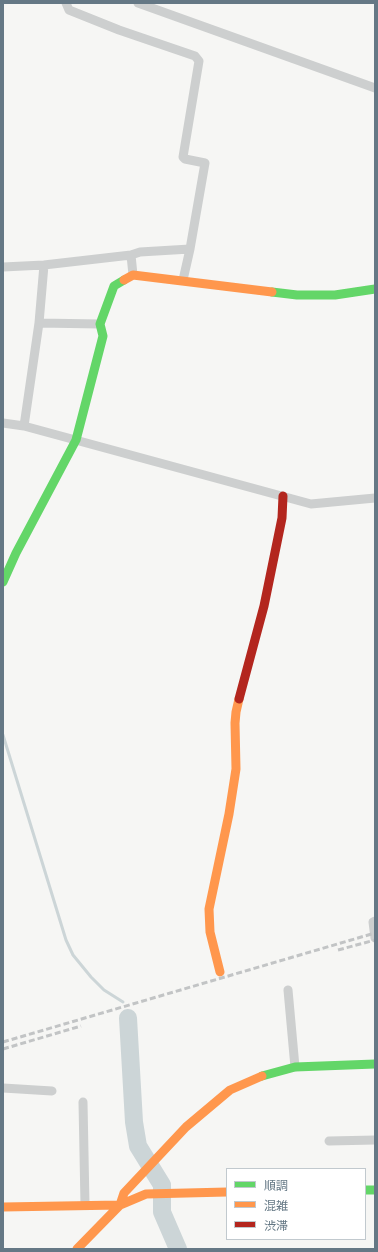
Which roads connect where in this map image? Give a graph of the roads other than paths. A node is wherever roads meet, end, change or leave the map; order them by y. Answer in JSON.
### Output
{"nodes":[{"id":1,"x":66,"y":3,"type":"edge"},
{"id":2,"x":138,"y":3,"type":"edge"},
{"id":3,"x":375,"y":88,"type":"edge"},
{"id":4,"x":190,"y":249,"type":"junction"},
{"id":5,"x":131,"y":256,"type":"junction"},
{"id":6,"x":44,"y":265,"type":"junction"},
{"id":7,"x":3,"y":268,"type":"edge"},
{"id":8,"x":133,"y":275,"type":"junction"},
{"id":9,"x":182,"y":280,"type":"junction"},
{"id":10,"x":375,"y":289,"type":"edge"},
{"id":11,"x":39,"y":323,"type":"junction"},
{"id":12,"x":100,"y":324,"type":"junction"},
{"id":13,"x":3,"y":423,"type":"edge"},
{"id":14,"x":24,"y":426,"type":"junction"},
{"id":15,"x":76,"y":440,"type":"junction"},
{"id":16,"x":283,"y":496,"type":"junction"},
{"id":17,"x":375,"y":498,"type":"edge"},
{"id":18,"x":3,"y":582,"type":"edge"},
{"id":19,"x":375,"y":922,"type":"edge"},
{"id":20,"x":375,"y":938,"type":"edge"},
{"id":21,"x":220,"y":972,"type":"dead end"},
{"id":22,"x":288,"y":990,"type":"dead end"},
{"id":23,"x":375,"y":1064,"type":"edge"},
{"id":24,"x":294,"y":1066,"type":"junction"},
{"id":25,"x":3,"y":1088,"type":"edge"},
{"id":26,"x":52,"y":1091,"type":"dead end"},
{"id":27,"x":83,"y":1102,"type":"dead end"},
{"id":28,"x":375,"y":1140,"type":"edge"},
{"id":29,"x":329,"y":1141,"type":"dead end"},
{"id":30,"x":226,"y":1192,"type":"edge"},
{"id":31,"x":85,"y":1205,"type":"junction"},
{"id":32,"x":120,"y":1205,"type":"junction"},
{"id":33,"x":5,"y":1206,"type":"edge"},
{"id":34,"x":77,"y":1249,"type":"edge"}],
"edges":[{"from":1,"to":4,"type":"street"},
{"from":2,"to":3,"type":"street"},
{"from":4,"to":5,"type":"street"},
{"from":4,"to":9,"type":"street"},
{"from":5,"to":6,"type":"street"},
{"from":5,"to":8,"type":"street"},
{"from":6,"to":7,"type":"street"},
{"from":6,"to":11,"type":"street"},
{"from":8,"to":9,"type":"street"},
{"from":8,"to":12,"type":"street"},
{"from":9,"to":10,"type":"street"},
{"from":11,"to":12,"type":"street"},
{"from":11,"to":14,"type":"street"},
{"from":12,"to":15,"type":"street"},
{"from":13,"to":14,"type":"street"},
{"from":14,"to":15,"type":"street"},
{"from":15,"to":16,"type":"street"},
{"from":15,"to":18,"type":"street"},
{"from":16,"to":17,"type":"street"},
{"from":16,"to":21,"type":"street"},
{"from":19,"to":20,"type":"street"},
{"from":22,"to":24,"type":"street"},
{"from":23,"to":24,"type":"street"},
{"from":24,"to":32,"type":"street"},
{"from":25,"to":26,"type":"street"},
{"from":27,"to":31,"type":"street"},
{"from":28,"to":29,"type":"street"},
{"from":30,"to":32,"type":"street"},
{"from":31,"to":32,"type":"street"},
{"from":31,"to":33,"type":"street"},
{"from":32,"to":34,"type":"street"}]}
